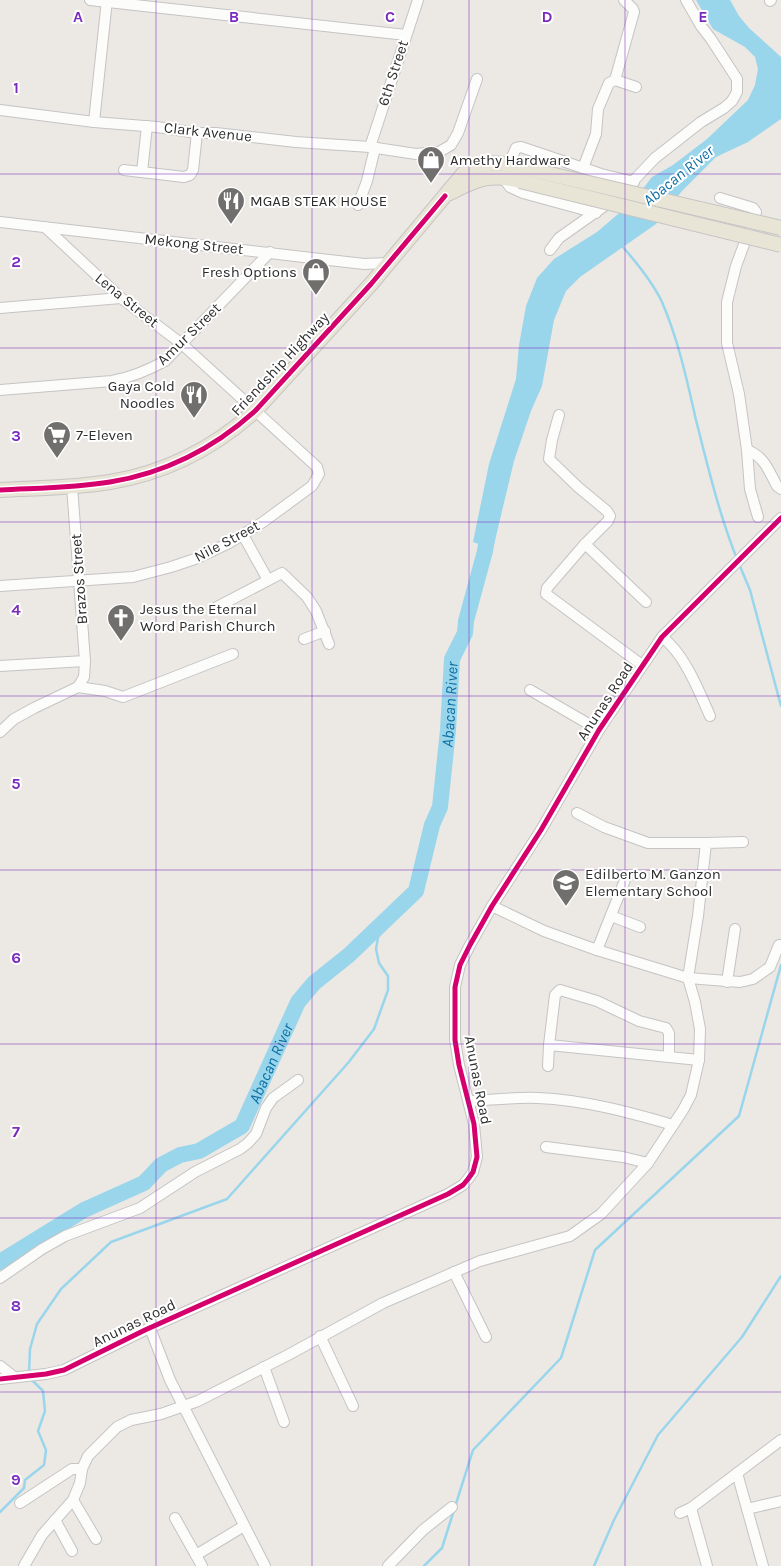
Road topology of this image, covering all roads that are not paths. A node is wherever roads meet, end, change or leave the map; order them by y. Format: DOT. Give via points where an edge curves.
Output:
graph roads {
  1 [pos="90,0"];
  2 [pos="418,0"];
  3 [pos="624,0"];
  4 [pos="686,0"];
  5 [pos="106,1"];
  6 [pos="406,35"];
  7 [pos="477,79"];
  8 [pos="615,80"];
  9 [pos="636,88"];
  10 [pos="0,110"];
  11 [pos="94,122"];
  12 [pos="147,126"];
  13 [pos="197,133"];
  14 [pos="372,148"];
  15 [pos="583,168"];
  16 [pos="511,169"];
  17 [pos="124,170"];
  18 [pos="142,172"];
  19 [pos="634,182"];
  20 [pos="720,198"];
  21 [pos="358,205"];
  22 [pos="596,213"];
  23 [pos="0,222"];
  24 [pos="45,227"];
  25 [pos="781,228"];
  26 [pos="781,245"];
  27 [pos="550,250"];
  28 [pos="270,252"];
  29 [pos="389,263"];
  30 [pos="121,298"];
  31 [pos="0,308"];
  32 [pos="182,344"];
  33 [pos="0,390"];
  34 [pos="255,411"];
  35 [pos="559,416"];
  36 [pos="747,450"];
  37 [pos="72,486"];
  38 [pos="781,489"];
  39 [pos="0,490"];
  40 [pos="758,517"];
  41 [pos="781,518"];
  42 [pos="243,535"];
  43 [pos="585,544"];
  44 [pos="79,580"];
  45 [pos="268,580"];
  46 [pos="0,586"];
  47 [pos="646,602"];
  48 [pos="216,608"];
  49 [pos="325,631"];
  50 [pos="663,636"];
  51 [pos="304,639"];
  52 [pos="329,644"];
  53 [pos="233,654"];
  54 [pos="85,660"];
  55 [pos="642,665"];
  56 [pos="0,666"];
  57 [pos="78,687"];
  58 [pos="530,690"];
  59 [pos="710,716"];
  60 [pos="599,730"];
  61 [pos="0,732"];
  62 [pos="577,813"];
  63 [pos="743,842"];
  64 [pos="706,843"];
  65 [pos="625,880"];
  66 [pos="492,906"];
  67 [pos="611,916"];
  68 [pos="640,927"];
  69 [pos="735,929"];
  70 [pos="779,945"];
  71 [pos="598,950"];
  72 [pos="688,978"];
  73 [pos="727,982"];
  74 [pos="549,1045"];
  75 [pos="669,1057"];
  76 [pos="699,1060"];
  77 [pos="548,1066"];
  78 [pos="298,1080"];
  79 [pos="469,1101"];
  80 [pos="673,1125"];
  81 [pos="546,1148"];
  82 [pos="648,1164"];
  83 [pos="454,1272"];
  84 [pos="0,1278"];
  85 [pos="150,1328"];
  86 [pos="320,1336"];
  87 [pos="486,1337"];
  88 [pos="0,1366"];
  89 [pos="264,1367"];
  90 [pos="16,1377"];
  91 [pos="0,1379"];
  92 [pos="182,1406"];
  93 [pos="353,1406"];
  94 [pos="284,1422"];
  95 [pos="781,1440"];
  96 [pos="82,1469"];
  97 [pos="737,1473"];
  98 [pos="73,1500"];
  99 [pos="781,1501"];
  100 [pos="20,1503"];
  101 [pos="452,1507"];
  102 [pos="691,1508"];
  103 [pos="747,1509"];
  104 [pos="680,1513"];
  105 [pos="175,1518"];
  106 [pos="55,1520"];
  107 [pos="244,1526"];
  108 [pos="96,1539"];
  109 [pos="72,1551"];
  110 [pos="196,1555"];
  111 [pos="24,1566"];
  112 [pos="202,1566"];
  113 [pos="265,1566"];
  114 [pos="388,1566"];
  115 [pos="707,1566"];
  116 [pos="763,1566"];
  1 -- 5 [label="street"];
  2 -- 6 [label="street, 6th Street"];
  3 -- 8 [label="street" via="634,12"];
  4 -- 19 [label="street" via="737,79 737,92 724,108 655,158"];
  5 -- 6 [label="street"];
  5 -- 11 [label="street"];
  6 -- 14 [label="street, 6th Street"];
  7 -- 14 [label="street, Clark Avenue" via="458,133 451,144 439,152 416,154"];
  8 -- 9 [label="street"];
  8 -- 15 [label="street" via="609,83 598,109 596,134"];
  10 -- 11 [label="street, Clark Avenue"];
  11 -- 12 [label="street, Clark Avenue"];
  12 -- 13 [label="street, Clark Avenue"];
  12 -- 18 [label="street"];
  13 -- 14 [label="street, Clark Avenue"];
  13 -- 18 [label="street" via="190,175"];
  14 -- 21 [label="street, 6th Street" via="367,182"];
  15 -- 16 [label="street" via="516,148"];
  15 -- 19 [label="street"];
  16 -- 22 [label="street" via="510,187 523,194"];
  16 -- 25 [label="main road, Friendship Highway, bridge"];
  16 -- 26 [label="main road, Friendship Highway, bridge" via="520,181"];
  16 -- 29 [label="main road, Friendship Highway" via="495,162 471,168 463,174"];
  17 -- 18 [label="street"];
  19 -- 22 [label="street"];
  20 -- 36 [label="street" via="753,208 756,212 727,302 727,343"];
  22 -- 27 [label="street" via="559,238"];
  23 -- 24 [label="street, Mekong Street"];
  24 -- 28 [label="street, Mekong Street"];
  24 -- 30 [label="street, Lena Street"];
  28 -- 29 [label="street, Mekong Street" via="364,264"];
  28 -- 32 [label="street, Amur Street"];
  29 -- 34 [label="main road, Friendship Highway"];
  30 -- 31 [label="street"];
  30 -- 32 [label="street, Lena Street"];
  32 -- 33 [label="street, Amur Street" via="165,361 130,378"];
  32 -- 34 [label="street, Lena Street"];
  34 -- 37 [label="main road, Friendship Highway" via="202,450 162,469 111,482"];
  34 -- 42 [label="street, Nile Street" via="317,467 318,474 312,486"];
  35 -- 43 [label="street" via="549,458 610,515"];
  36 -- 38 [label="street" via="763,459"];
  36 -- 40 [label="street" via="750,489"];
  37 -- 39 [label="main road, Friendship Highway"];
  37 -- 44 [label="street, Brazos Street"];
  41 -- 50 [label="street, Anunas Road"];
  42 -- 44 [label="street, Nile Street" via="212,552 171,567 124,578"];
  42 -- 45 [label="street"];
  43 -- 47 [label="street"];
  43 -- 55 [label="street" via="547,588 546,594"];
  44 -- 46 [label="street, Nile Street"];
  44 -- 54 [label="street, Brazos Street"];
  45 -- 48 [label="street"];
  45 -- 49 [label="street" via="282,572 307,597"];
  49 -- 51 [label="street"];
  49 -- 52 [label="street"];
  50 -- 55 [label="street, Anunas Road"];
  50 -- 59 [label="street" via="679,656"];
  53 -- 57 [label="street" via="122,697"];
  54 -- 56 [label="street"];
  54 -- 57 [label="street, Brazos Street" via="85,673"];
  55 -- 60 [label="street, Anunas Road"];
  57 -- 61 [label="street" via="14,719"];
  58 -- 60 [label="street"];
  60 -- 66 [label="street, Anunas Road"];
  62 -- 64 [label="street" via="648,843"];
  63 -- 64 [label="street"];
  64 -- 72 [label="street"];
  65 -- 67 [label="street"];
  66 -- 71 [label="street" via="544,931"];
  66 -- 79 [label="street, Anunas Road" via="463,958 455,987 455,1040"];
  67 -- 68 [label="street"];
  67 -- 71 [label="street"];
  69 -- 73 [label="street"];
  70 -- 73 [label="street" via="770,966 762,974 740,982"];
  71 -- 72 [label="street"];
  72 -- 73 [label="street"];
  72 -- 76 [label="street" via="700,1029"];
  74 -- 75 [label="street"];
  74 -- 75 [label="street" via="555,995 560,990 597,1001 639,1021 666,1028"];
  74 -- 77 [label="street"];
  75 -- 76 [label="street"];
  76 -- 80 [label="street" via="692,1095"];
  78 -- 84 [label="street" via="272,1098 256,1134 240,1149 196,1172 140,1208 65,1236"];
  79 -- 80 [label="street" via="561,1100 616,1108"];
  79 -- 85 [label="street, Anunas Road" via="477,1157 473,1172 463,1185"];
  80 -- 82 [label="street"];
  81 -- 82 [label="street" via="623,1157"];
  82 -- 83 [label="street" via="601,1214 570,1236"];
  83 -- 86 [label="street" via="383,1303"];
  83 -- 87 [label="street"];
  85 -- 90 [label="street, Anunas Road" via="64,1370"];
  85 -- 92 [label="street"];
  86 -- 89 [label="street"];
  86 -- 93 [label="street"];
  88 -- 90 [label="street"];
  89 -- 92 [label="street"];
  89 -- 94 [label="street"];
  90 -- 91 [label="street, Anunas Road"];
  92 -- 96 [label="street" via="117,1427 94,1449"];
  92 -- 107 [label="street"];
  95 -- 97 [label="street"];
  96 -- 98 [label="street"];
  96 -- 100 [label="street" via="72,1469"];
  97 -- 102 [label="street"];
  97 -- 103 [label="street"];
  98 -- 106 [label="street"];
  98 -- 108 [label="street"];
  99 -- 103 [label="street"];
  101 -- 114 [label="street"];
  102 -- 104 [label="street"];
  102 -- 115 [label="street"];
  103 -- 116 [label="street"];
  105 -- 110 [label="street"];
  106 -- 109 [label="street"];
  106 -- 111 [label="street"];
  107 -- 110 [label="street"];
  107 -- 113 [label="street"];
  110 -- 112 [label="street"];
}
